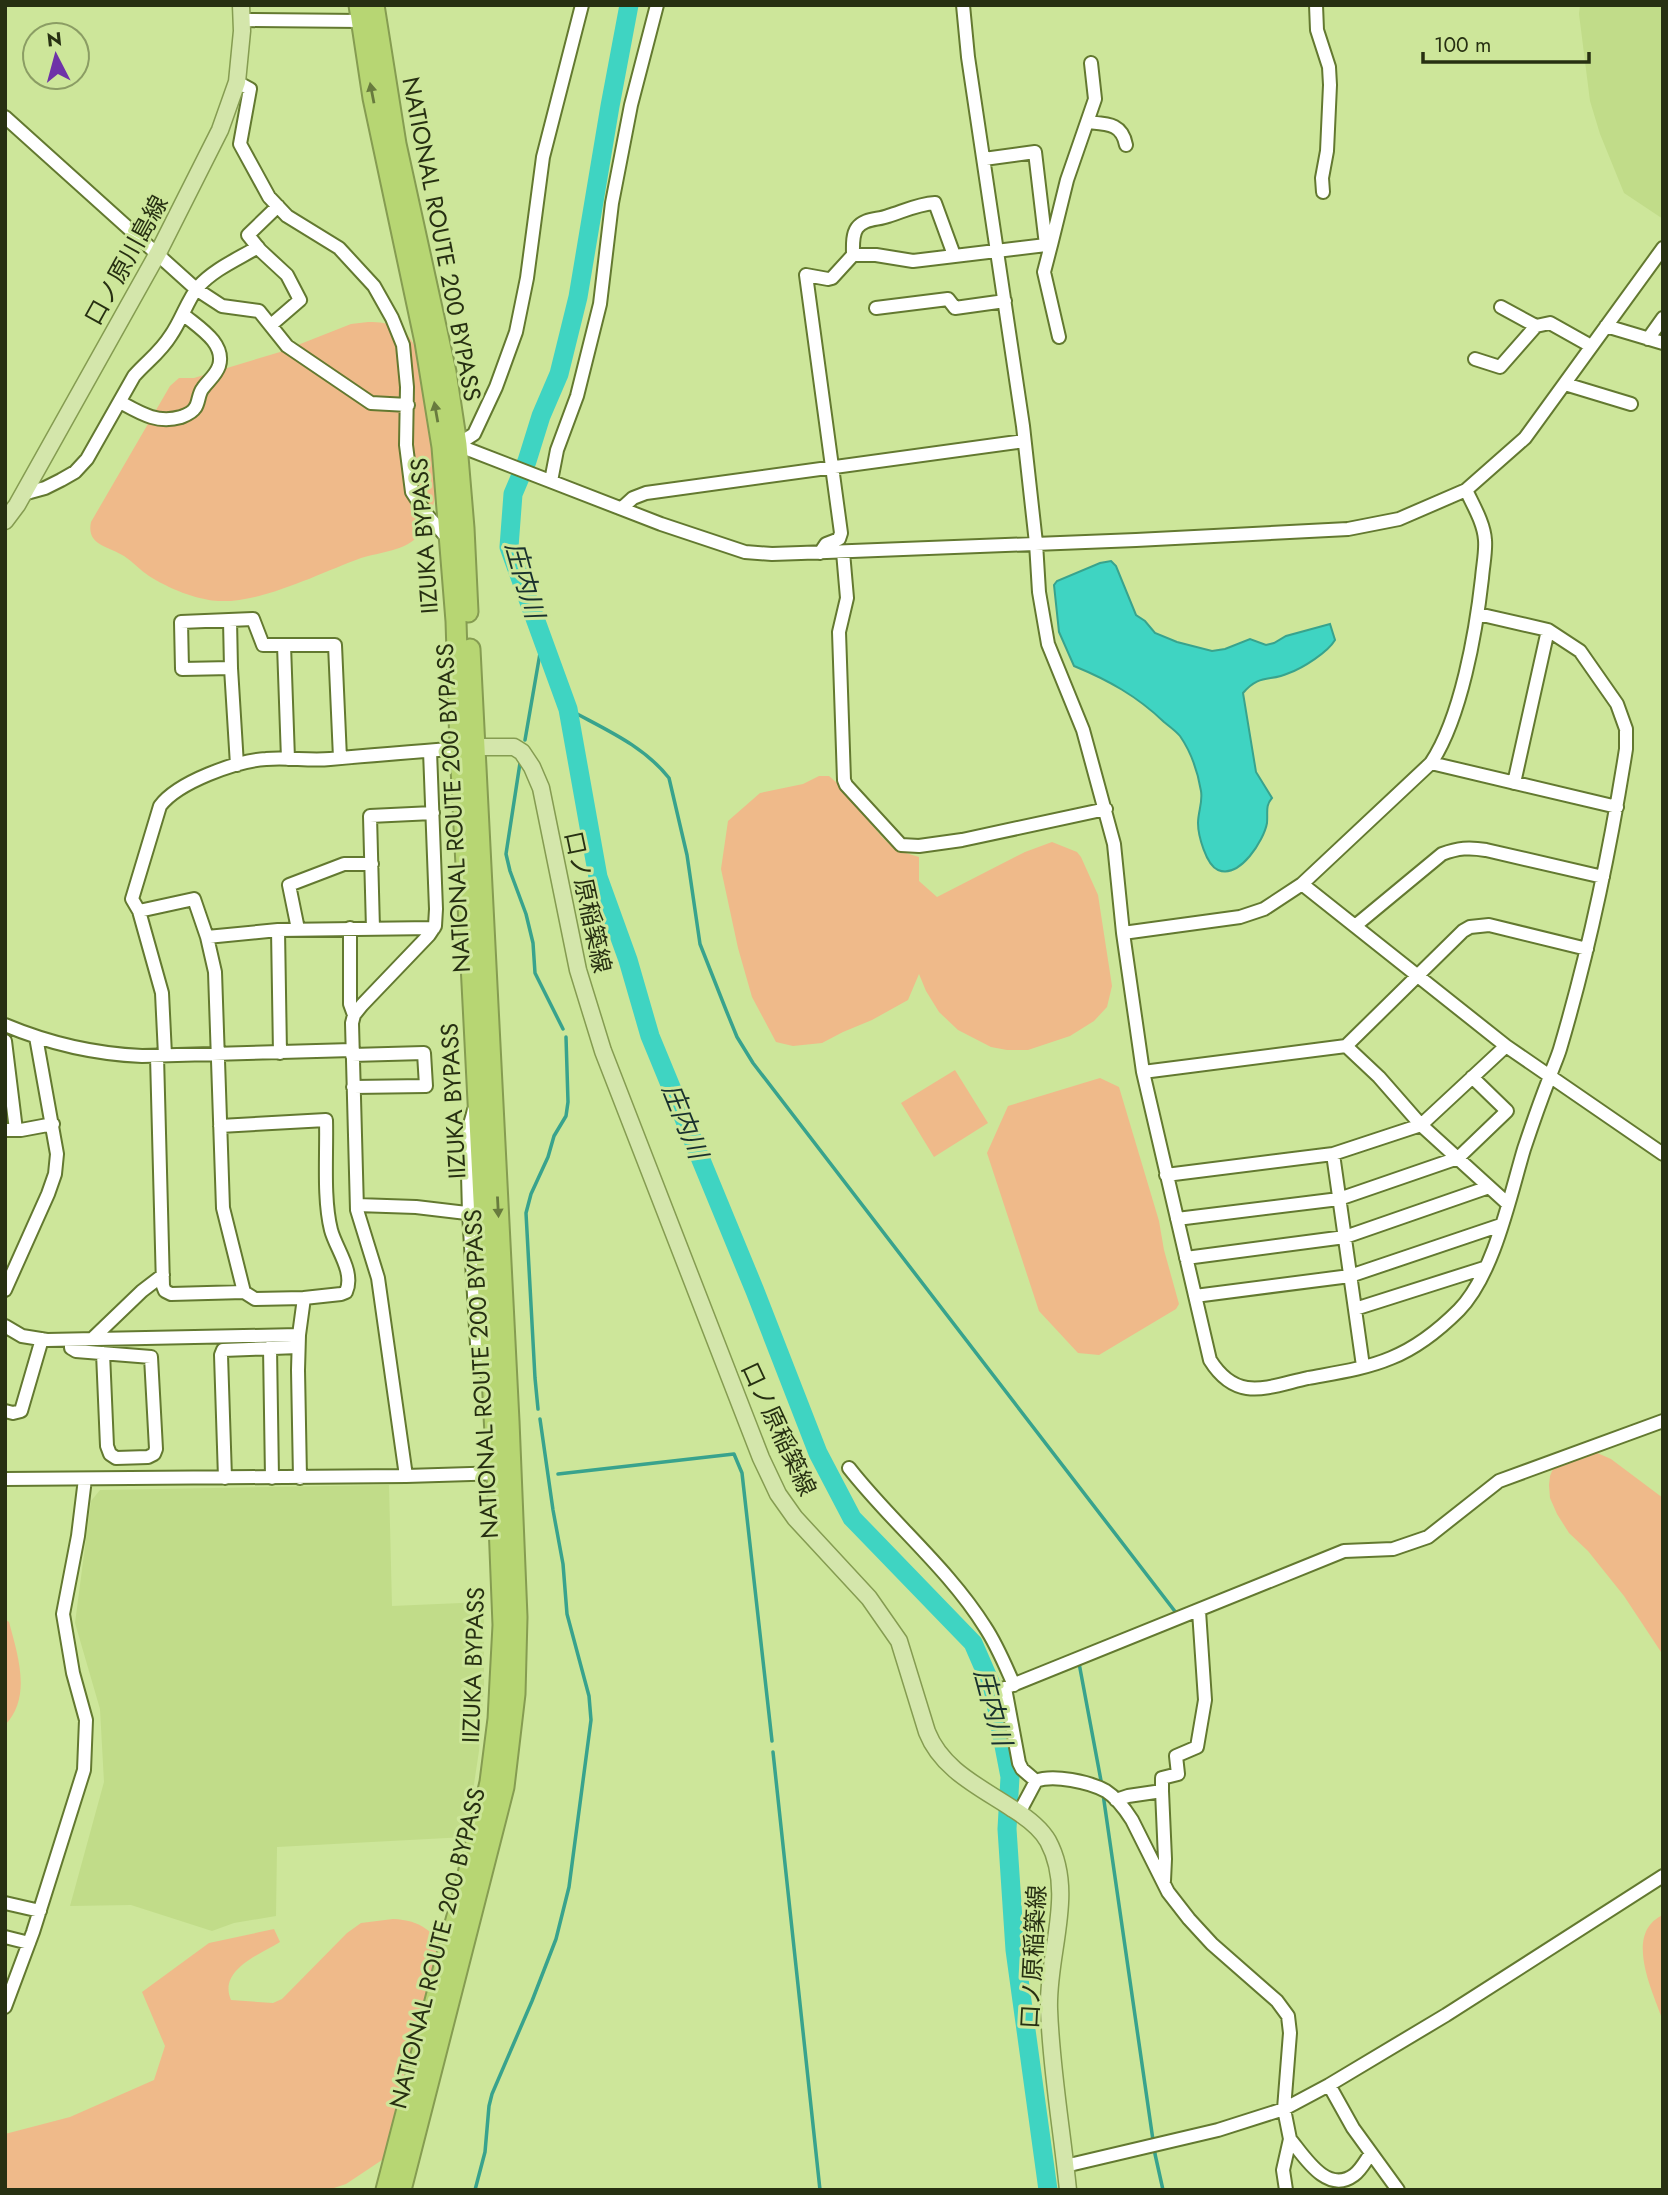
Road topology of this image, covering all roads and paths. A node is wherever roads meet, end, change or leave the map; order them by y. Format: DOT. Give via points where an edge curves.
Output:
graph roads {
  1 [pos="374,5"];
  2 [pos="582,5"];
  3 [pos="657,5"];
  4 [pos="962,5"];
  5 [pos="1316,5"];
  6 [pos="241,13"];
  7 [pos="360,13"];
  8 [pos="1091,64"];
  9 [pos="237,82"];
  10 [pos="5,117"];
  11 [pos="1087,122"];
  12 [pos="1126,145"];
  13 [pos="984,159"];
  14 [pos="1323,192"];
  15 [pos="278,206"];
  16 [pos="1049,245"];
  17 [pos="258,247"];
  18 [pos="1663,248"];
  19 [pos="998,249"];
  20 [pos="158,253"];
  21 [pos="853,255"];
  22 [pos="954,256"];
  23 [pos="196,289"];
  24 [pos="1005,301"];
  25 [pos="1501,307"];
  26 [pos="876,308"];
  27 [pos="184,315"];
  28 [pos="1663,318"];
  29 [pos="271,325"];
  30 [pos="1536,326"];
  31 [pos="1606,326"];
  32 [pos="1059,337"];
  33 [pos="1648,339"];
  34 [pos="1663,343"];
  35 [pos="1591,346"];
  36 [pos="1475,359"];
  37 [pos="1565,384"];
  38 [pos="120,401"];
  39 [pos="1631,404"];
  40 [pos="408,405"];
  41 [pos="1024,440"];
  42 [pos="449,446"];
  43 [pos="832,467"];
  44 [pos="550,481"];
  45 [pos="1466,490"];
  46 [pos="23,495"];
  47 [pos="622,508"];
  48 [pos="5,521"];
  49 [pos="450,542"];
  50 [pos="1036,543"];
  51 [pos="843,552"];
  52 [pos="820,553"];
  53 [pos="1478,614"];
  54 [pos="230,620"];
  55 [pos="1548,630"];
  56 [pos="284,645"];
  57 [pos="232,668"];
  58 [pos="467,748"];
  59 [pos="430,751"];
  60 [pos="340,758"];
  61 [pos="288,759"];
  62 [pos="1431,763"];
  63 [pos="237,765"];
  64 [pos="1514,783"];
  65 [pos="1617,807"];
  66 [pos="1106,809"];
  67 [pos="433,813"];
  68 [pos="372,864"];
  69 [pos="1603,877"];
  70 [pos="1302,884"];
  71 [pos="139,911"];
  72 [pos="1355,926"];
  73 [pos="350,928"];
  74 [pos="433,928"];
  75 [pos="298,929"];
  76 [pos="373,929"];
  77 [pos="278,930"];
  78 [pos="1124,933"];
  79 [pos="207,937"];
  80 [pos="1587,949"];
  81 [pos="1418,975"];
  82 [pos="354,1015"];
  83 [pos="5,1025"];
  84 [pos="36,1037"];
  85 [pos="5,1041"];
  86 [pos="1346,1046"];
  87 [pos="1506,1046"];
  88 [pos="280,1053"];
  89 [pos="352,1053"];
  90 [pos="217,1055"];
  91 [pos="161,1056"];
  92 [pos="1143,1072"];
  93 [pos="1472,1077"];
  94 [pos="1549,1077"];
  95 [pos="353,1087"];
  96 [pos="53,1124"];
  97 [pos="1421,1125"];
  98 [pos="220,1126"];
  99 [pos="11,1130"];
  100 [pos="1333,1154"];
  101 [pos="1663,1154"];
  102 [pos="1458,1158"];
  103 [pos="1166,1175"];
  104 [pos="1489,1187"];
  105 [pos="1339,1199"];
  106 [pos="1508,1204"];
  107 [pos="357,1205"];
  108 [pos="476,1214"];
  109 [pos="1177,1219"];
  110 [pos="1501,1225"];
  111 [pos="1345,1237"];
  112 [pos="1186,1258"];
  113 [pos="1485,1268"];
  114 [pos="163,1275"];
  115 [pos="1350,1276"];
  116 [pos="5,1290"];
  117 [pos="244,1292"];
  118 [pos="1195,1296"];
  119 [pos="304,1298"];
  120 [pos="1355,1310"];
  121 [pos="5,1326"];
  122 [pos="42,1339"];
  123 [pos="71,1339"];
  124 [pos="92,1339"];
  125 [pos="299,1341"];
  126 [pos="270,1347"];
  127 [pos="103,1353"];
  128 [pos="1363,1366"];
  129 [pos="5,1411"];
  130 [pos="1663,1421"];
  131 [pos="849,1468"];
  132 [pos="504,1473"];
  133 [pos="406,1476"];
  134 [pos="225,1478"];
  135 [pos="272,1478"];
  136 [pos="300,1478"];
  137 [pos="5,1479"];
  138 [pos="85,1479"];
  139 [pos="1199,1611"];
  140 [pos="1014,1685"];
  141 [pos="1036,1781"];
  142 [pos="1161,1791"];
  143 [pos="1116,1800"];
  144 [pos="1019,1813"];
  145 [pos="1663,1876"];
  146 [pos="1164,1883"];
  147 [pos="5,1903"];
  148 [pos="40,1910"];
  149 [pos="5,1937"];
  150 [pos="29,1943"];
  151 [pos="12,1971"];
  152 [pos="9,1985"];
  153 [pos="5,2007"];
  154 [pos="1329,2085"];
  155 [pos="1284,2109"];
  156 [pos="1290,2139"];
  157 [pos="1371,2153"];
  158 [pos="1065,2166"];
  159 [pos="386,2190"];
  160 [pos="401,2190"];
  161 [pos="1068,2190"];
  162 [pos="1286,2190"];
  163 [pos="1398,2190"];
  1 -- 42 [label="highway, NATIONAL ROUTE 200 BYPASS" via="396,144 446,372"];
  2 -- 42 [label="street" via="543,157 516,332 474,434"];
  3 -- 44 [label="street" via="612,203 600,304"];
  4 -- 13 [label="street"];
  5 -- 14 [label="street" via="1330,85"];
  6 -- 7 [label="street"];
  6 -- 9 [label="main road, 口ノ原川島線"];
  42 -- 7 [label="highway, IIZUKA BYPASS, one-way" via="373,98"];
  8 -- 11 [label="street" via="1095,99"];
  9 -- 15 [label="street" via="250,89 240,144"];
  9 -- 20 [label="main road, 口ノ原川島線" via="220,130"];
  10 -- 20 [label="street"];
  11 -- 12 [label="street" via="1119,129"];
  11 -- 16 [label="street"];
  13 -- 16 [label="street" via="1035,152"];
  13 -- 19 [label="street"];
  15 -- 17 [label="street" via="248,234"];
  15 -- 40 [label="street" via="339,248 374,286 403,345"];
  16 -- 19 [label="street"];
  16 -- 32 [label="street" via="1044,272"];
  17 -- 23 [label="street"];
  17 -- 29 [label="street" via="286,275 300,300"];
  18 -- 31 [label="street"];
  19 -- 22 [label="street"];
  19 -- 24 [label="street"];
  20 -- 23 [label="street"];
  20 -- 46 [label="main road, 口ノ原川島線"];
  21 -- 22 [label="street" via="913,261"];
  21 -- 22 [label="street" via="854,236 865,221 935,203"];
  21 -- 43 [label="street" via="832,278 806,275"];
  23 -- 27 [label="street"];
  23 -- 29 [label="street" via="222,306 259,311"];
  24 -- 26 [label="street" via="955,309 948,299"];
  24 -- 41 [label="street"];
  25 -- 30 [label="street"];
  27 -- 38 [label="street" via="158,355 134,376"];
  27 -- 38 [label="street" via="213,341 220,356 219,366 199,394 197,407 188,415 155,419"];
  28 -- 33 [label="street"];
  29 -- 40 [label="street" via="287,346 371,403"];
  30 -- 35 [label="street" via="1550,323"];
  30 -- 36 [label="street" via="1500,367"];
  31 -- 33 [label="street"];
  31 -- 35 [label="street"];
  33 -- 34 [label="street"];
  35 -- 37 [label="street"];
  37 -- 39 [label="street"];
  37 -- 45 [label="street" via="1525,438"];
  38 -- 46 [label="street" via="75,472"];
  40 -- 49 [label="street" via="412,492"];
  41 -- 43 [label="street"];
  41 -- 50 [label="street"];
  42 -- 44 [label="street"];
  42 -- 49 [label="highway, IIZUKA BYPASS"];
  42 -- 58 [label="highway, NATIONAL ROUTE 200 BYPASS" via="464,528"];
  43 -- 47 [label="street" via="646,493"];
  43 -- 52 [label="street" via="841,533"];
  44 -- 47 [label="street"];
  45 -- 50 [label="street" via="1399,519 1348,529"];
  45 -- 53 [label="street" via="1485,537"];
  46 -- 48 [label="main road, 口ノ原川島線"];
  47 -- 52 [label="street" via="745,552"];
  49 -- 58 [label="highway, IIZUKA BYPASS"];
  50 -- 51 [label="street"];
  50 -- 66 [label="street" via="1048,644 1083,730"];
  51 -- 52 [label="street"];
  51 -- 66 [label="street" via="847,598 839,632 844,780 901,845 962,840"];
  53 -- 55 [label="street"];
  53 -- 62 [label="street" via="1451,724"];
  54 -- 56 [label="street" via="253,619 263,645"];
  54 -- 57 [label="street"];
  54 -- 57 [label="street" via="181,622 182,669"];
  55 -- 64 [label="street"];
  55 -- 65 [label="street" via="1580,651 1617,704 1626,729"];
  56 -- 60 [label="street" via="335,645"];
  56 -- 61 [label="street"];
  57 -- 63 [label="street"];
  58 -- 59 [label="street"];
  58 -- 108 [label="highway, IIZUKA BYPASS"];
  58 -- 132 [label="highway, NATIONAL ROUTE 200 BYPASS, one-way"];
  58 -- 144 [label="main road, 口ノ原稲築線" via="514,747 522,752 541,788 578,970 603,1052 778,1494 869,1598 899,1642 931,1743 942,1758"];
  59 -- 60 [label="street"];
  59 -- 67 [label="street"];
  60 -- 61 [label="street"];
  61 -- 63 [label="street"];
  62 -- 64 [label="street"];
  62 -- 70 [label="street"];
  63 -- 71 [label="street" via="184,785 160,806 132,899"];
  64 -- 65 [label="street"];
  65 -- 69 [label="street"];
  66 -- 78 [label="street"];
  67 -- 68 [label="street" via="370,816"];
  67 -- 74 [label="street"];
  68 -- 75 [label="street" via="344,864 289,885"];
  68 -- 76 [label="street"];
  69 -- 72 [label="street" via="1486,850 1457,848 1442,854"];
  69 -- 80 [label="street"];
  70 -- 72 [label="street"];
  70 -- 78 [label="street" via="1264,909 1240,917"];
  71 -- 79 [label="street" via="194,899"];
  71 -- 91 [label="street" via="162,993"];
  72 -- 81 [label="street"];
  73 -- 75 [label="street"];
  73 -- 76 [label="street"];
  73 -- 82 [label="street"];
  74 -- 76 [label="street"];
  74 -- 82 [label="street"];
  75 -- 77 [label="street"];
  77 -- 79 [label="street"];
  77 -- 88 [label="street"];
  78 -- 92 [label="street"];
  79 -- 90 [label="street" via="215,972"];
  80 -- 81 [label="street" via="1478,925 1463,930"];
  80 -- 94 [label="street"];
  81 -- 86 [label="street"];
  81 -- 87 [label="street"];
  82 -- 89 [label="street"];
  83 -- 84 [label="street"];
  84 -- 91 [label="street" via="118,1055"];
  84 -- 96 [label="street"];
  85 -- 99 [label="street"];
  86 -- 92 [label="street"];
  86 -- 97 [label="street"];
  87 -- 93 [label="street"];
  87 -- 94 [label="street"];
  88 -- 89 [label="street"];
  88 -- 90 [label="street"];
  89 -- 95 [label="street"];
  89 -- 95 [label="street" via="424,1053 426,1086"];
  90 -- 91 [label="street"];
  90 -- 98 [label="street"];
  91 -- 114 [label="street"];
  92 -- 103 [label="street"];
  93 -- 97 [label="street"];
  93 -- 102 [label="street" via="1507,1111"];
  94 -- 101 [label="street"];
  94 -- 106 [label="street"];
  95 -- 107 [label="street"];
  96 -- 99 [label="street"];
  96 -- 116 [label="street" via="55,1174"];
  97 -- 100 [label="street"];
  97 -- 102 [label="street"];
  98 -- 117 [label="street" via="223,1208"];
  98 -- 119 [label="street" via="326,1121 328,1210 348,1287 341,1294"];
  100 -- 103 [label="street"];
  100 -- 105 [label="street"];
  102 -- 104 [label="street"];
  102 -- 105 [label="street"];
  103 -- 109 [label="street"];
  104 -- 106 [label="street"];
  104 -- 111 [label="street"];
  105 -- 109 [label="street"];
  105 -- 111 [label="street"];
  106 -- 110 [label="street"];
  107 -- 108 [label="street"];
  107 -- 133 [label="street" via="378,1278"];
  108 -- 132 [label="highway, IIZUKA BYPASS"];
  109 -- 112 [label="street"];
  110 -- 113 [label="street"];
  110 -- 115 [label="street"];
  111 -- 112 [label="street"];
  111 -- 115 [label="street"];
  112 -- 118 [label="street"];
  113 -- 120 [label="street"];
  113 -- 128 [label="street" via="1461,1308 1437,1330 1390,1359"];
  114 -- 117 [label="street" via="165,1292 172,1294"];
  114 -- 124 [label="street"];
  115 -- 118 [label="street"];
  115 -- 120 [label="street"];
  117 -- 119 [label="street" via="255,1300"];
  118 -- 128 [label="street" via="1210,1360 1219,1374 1237,1386 1257,1390"];
  119 -- 125 [label="street"];
  120 -- 128 [label="street"];
  121 -- 122 [label="street" via="22,1336"];
  122 -- 123 [label="street"];
  122 -- 129 [label="street" via="21,1410"];
  123 -- 124 [label="street"];
  123 -- 127 [label="street" via="76,1351 151,1357 156,1449 148,1457 116,1458 110,1454 107,1446"];
  124 -- 125 [label="street"];
  125 -- 126 [label="street"];
  125 -- 136 [label="street"];
  126 -- 134 [label="street" via="228,1348 221,1354"];
  126 -- 135 [label="street"];
  130 -- 139 [label="street" via="1499,1482 1428,1536 1393,1549 1344,1551"];
  131 -- 140 [label="street" via="956,1587 985,1627"];
  132 -- 133 [label="street"];
  132 -- 159 [label="highway, IIZUKA BYPASS" via="502,1683 489,1782"];
  132 -- 160 [label="highway, NATIONAL ROUTE 200 BYPASS" via="517,1617 516,1681 504,1787"];
  133 -- 136 [label="street"];
  134 -- 135 [label="street"];
  134 -- 138 [label="street"];
  135 -- 136 [label="street"];
  137 -- 138 [label="street"];
  138 -- 148 [label="street" via="64,1614 72,1673 86,1720 84,1770"];
  139 -- 140 [label="street"];
  139 -- 142 [label="street" via="1205,1700 1197,1747 1176,1756 1178,1774 1162,1778"];
  140 -- 141 [label="street" via="1005,1688 1019,1763"];
  141 -- 143 [label="street" via="1053,1777 1108,1792"];
  141 -- 144 [label="street"];
  142 -- 143 [label="street"];
  142 -- 146 [label="street"];
  143 -- 146 [label="street" via="1132,1820"];
  144 -- 158 [label="main road, 口ノ原稲築線" via="1046,1837 1060,1878 1049,2010"];
  145 -- 154 [label="street"];
  146 -- 155 [label="street" via="1204,1936 1288,2016"];
  147 -- 148 [label="street"];
  148 -- 150 [label="street"];
  149 -- 150 [label="street"];
  150 -- 151 [label="street"];
  151 -- 152 [label="street"];
  152 -- 153 [label="street"];
  154 -- 155 [label="street"];
  154 -- 157 [label="street"];
  155 -- 156 [label="street"];
  155 -- 158 [label="street" via="1218,2130"];
  156 -- 157 [label="street" via="1329,2180 1354,2175"];
  156 -- 162 [label="street" via="1283,2171"];
  157 -- 163 [label="street"];
  158 -- 161 [label="main road, 口ノ原稲築線"];
}
